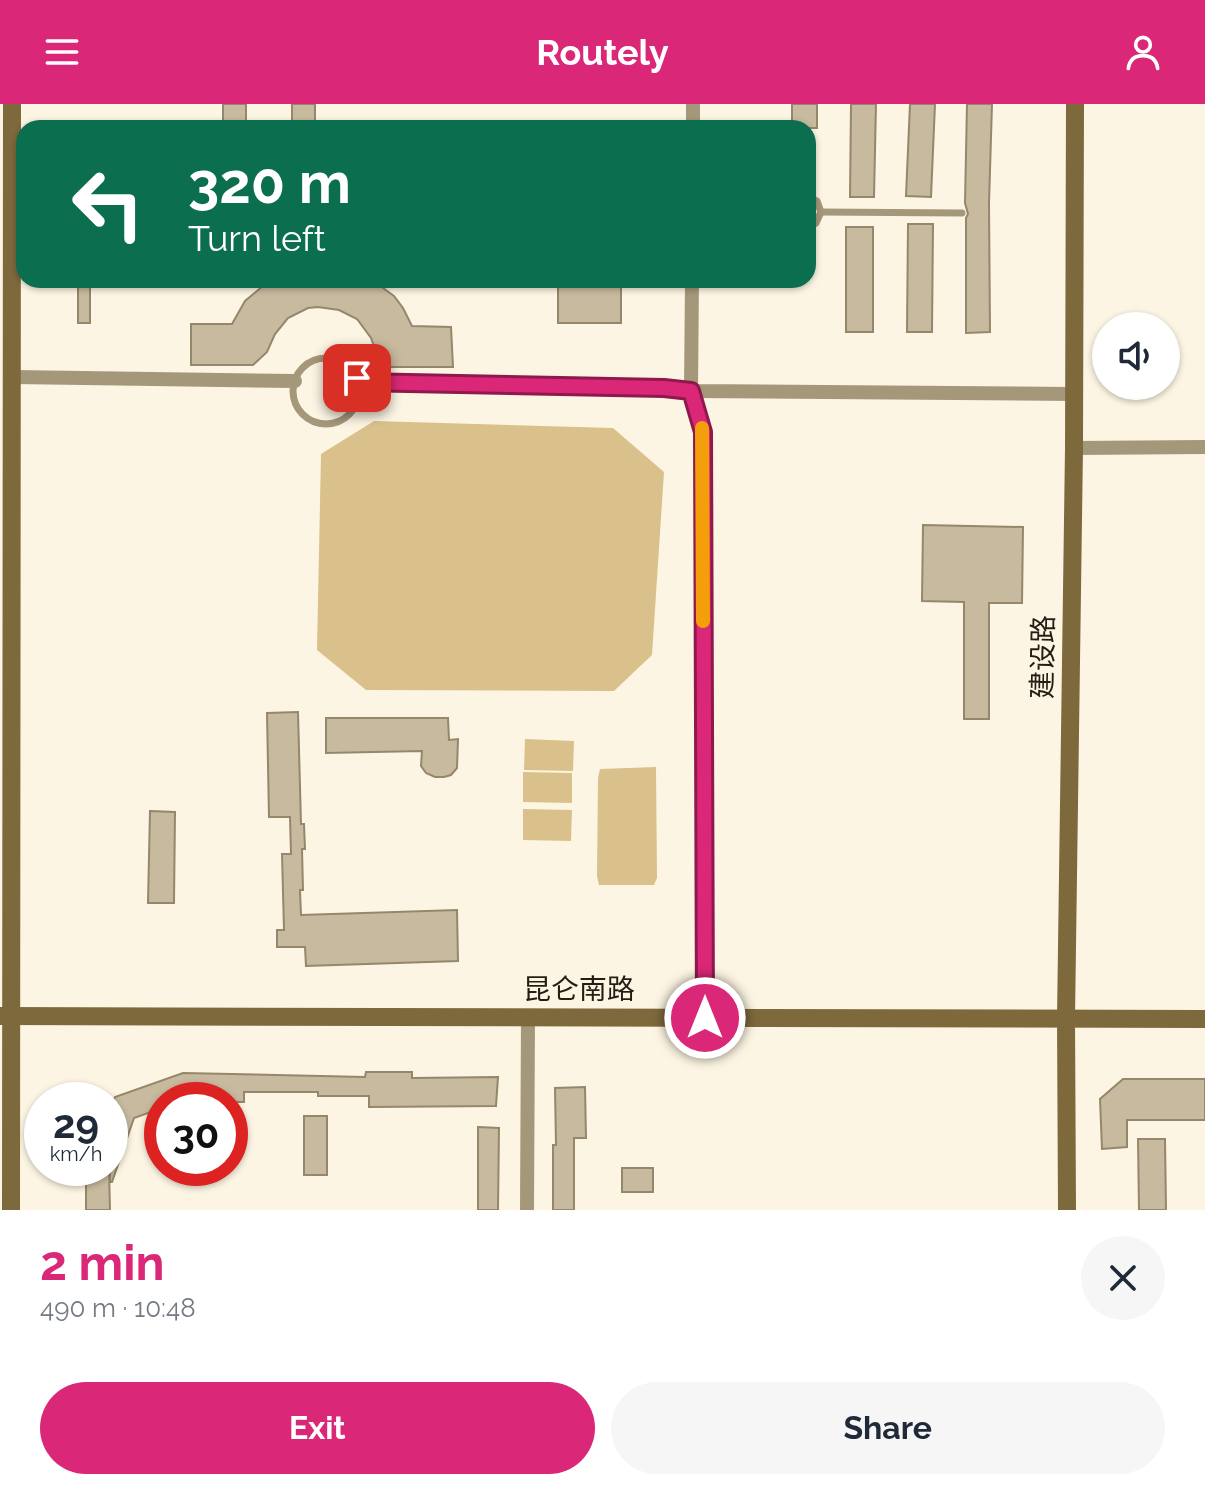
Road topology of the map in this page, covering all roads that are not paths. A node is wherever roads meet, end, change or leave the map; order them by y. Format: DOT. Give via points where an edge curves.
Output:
graph roads {
  1 [pos="12,104"];
  2 [pos="1075,104"];
  3 [pos="816,200"];
  4 [pos="821,212"];
  5 [pos="962,213"];
  6 [pos="816,223"];
  7 [pos="692,288"];
  8 [pos="13,377"];
  9 [pos="295,381"];
  10 [pos="357,382"];
  11 [pos="691,391"];
  12 [pos="1074,394"];
  13 [pos="1205,447"];
  14 [pos="1074,448"];
  15 [pos="6,1016"];
  16 [pos="528,1017"];
  17 [pos="705,1018"];
  18 [pos="1066,1018"];
  19 [pos="1205,1019"];
  20 [pos="11,1210"];
  21 [pos="527,1210"];
  22 [pos="1067,1210"];
  1 -- 8 [label="main road"];
  2 -- 12 [label="main road, 建设路"];
  3 -- 4 [label="lane"];
  4 -- 5 [label="lane"];
  4 -- 6 [label="lane"];
  7 -- 11 [label="street"];
  8 -- 9 [label="street"];
  8 -- 15 [label="main road"];
  9 -- 10 [label="lane" via="302,367 326,357 349,367"];
  9 -- 10 [label="lane" via="295,403 302,414 325,424 349,415 356,404"];
  10 -- 11 [label="street"];
  11 -- 12 [label="street"];
  11 -- 17 [label="street" via="703,432"];
  12 -- 14 [label="main road, 建设路"];
  13 -- 14 [label="street"];
  14 -- 18 [label="main road, 建设路"];
  15 -- 16 [label="main road, 昆仑南路"];
  15 -- 20 [label="main road"];
  16 -- 17 [label="main road, 昆仑南路"];
  16 -- 21 [label="street"];
  17 -- 18 [label="main road, 昆仑南路"];
  18 -- 19 [label="main road, 昆仑南路"];
  18 -- 22 [label="main road, 建设路"];
}
